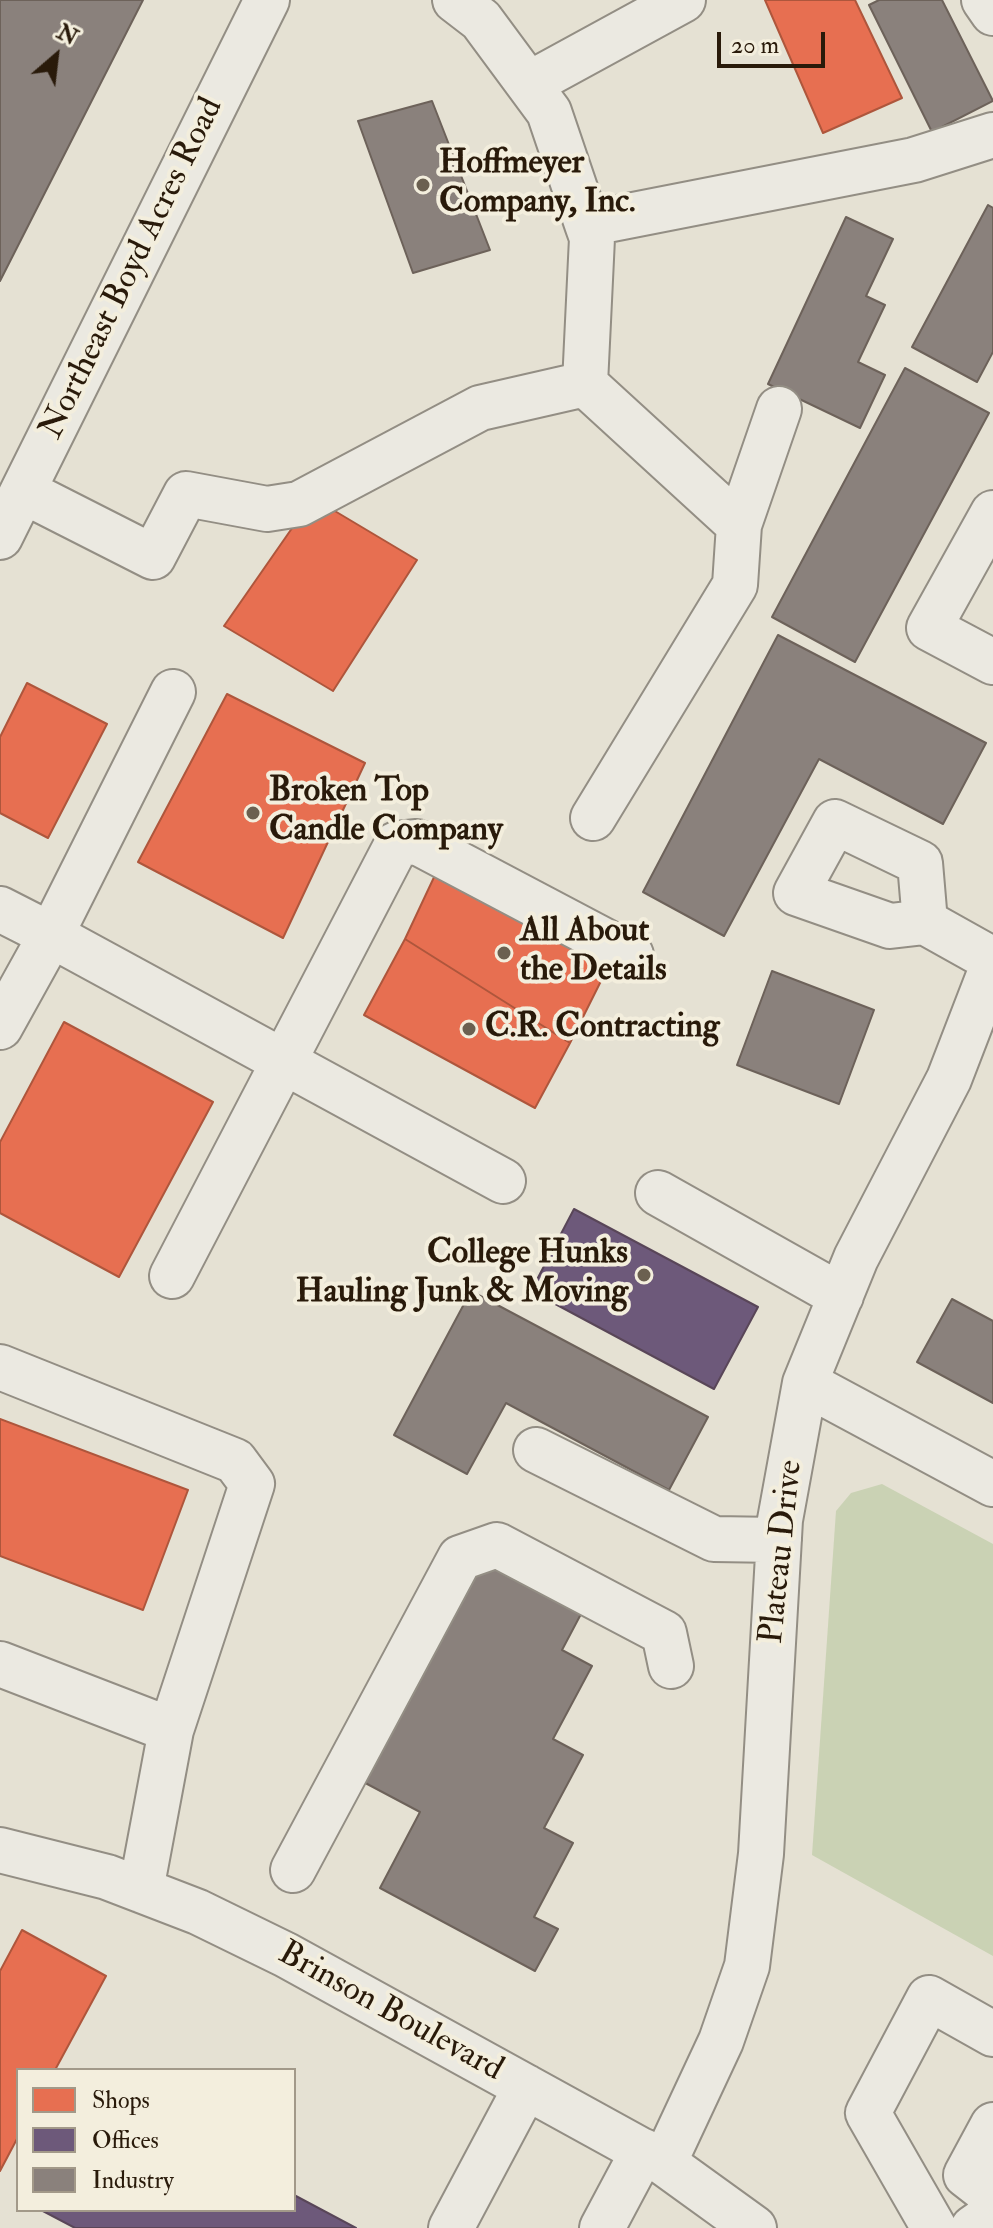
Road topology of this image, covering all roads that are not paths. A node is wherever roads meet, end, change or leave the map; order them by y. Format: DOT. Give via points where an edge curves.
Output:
graph roads {
  1 [pos="267,0"];
  2 [pos="455,0"];
  3 [pos="683,0"];
  4 [pos="984,0"];
  5 [pos="993,13"];
  6 [pos="529,84"];
  7 [pos="993,135"];
  8 [pos="587,224"];
  9 [pos="585,384"];
  10 [pos="779,409"];
  11 [pos="23,491"];
  12 [pos="993,513"];
  13 [pos="739,525"];
  14 [pos="0,537"];
  15 [pos="993,662"];
  16 [pos="173,692"];
  17 [pos="593,818"];
  18 [pos="0,909"];
  19 [pos="925,922"];
  20 [pos="51,935"];
  21 [pos="631,955"];
  22 [pos="993,962"];
  23 [pos="0,1027"];
  24 [pos="282,1061"];
  25 [pos="503,1181"];
  26 [pos="658,1193"];
  27 [pos="172,1276"];
  28 [pos="841,1296"];
  29 [pos="0,1367"];
  30 [pos="805,1383"];
  31 [pos="536,1450"];
  32 [pos="993,1484"];
  33 [pos="779,1540"];
  34 [pos="0,1664"];
  35 [pos="671,1666"];
  36 [pos="171,1730"];
  37 [pos="0,1850"];
  38 [pos="293,1870"];
  39 [pos="141,1890"];
  40 [pos="993,2034"];
  41 [pos="526,2087"];
  42 [pos="993,2125"];
  43 [pos="654,2157"];
  44 [pos="993,2196"];
  45 [pos="993,2214"];
  46 [pos="451,2228"];
  47 [pos="602,2228"];
  48 [pos="754,2228"];
  49 [pos="934,2228"];
  50 [pos="973,2228"];
  1 -- 11 [label="street, Northeast Boyd Acres Road"];
  2 -- 6 [label="street" via="481,20"];
  3 -- 6 [label="street"];
  4 -- 5 [label="street"];
  6 -- 8 [label="street" via="549,112"];
  7 -- 8 [label="street" via="899,163"];
  8 -- 9 [label="street" via="592,238"];
  9 -- 11 [label="street" via="480,408 299,504 267,509 186,494 153,557"];
  9 -- 13 [label="street"];
  10 -- 13 [label="street"];
  11 -- 14 [label="street, Northeast Boyd Acres Road"];
  12 -- 15 [label="street" via="929,628"];
  13 -- 17 [label="street" via="735,585"];
  16 -- 20 [label="street"];
  18 -- 20 [label="street"];
  19 -- 22 [label="street"];
  20 -- 23 [label="street"];
  20 -- 24 [label="street"];
  21 -- 24 [label="street" via="417,842 397,844"];
  22 -- 28 [label="street, Plateau Drive" via="949,1079"];
  24 -- 25 [label="street"];
  24 -- 27 [label="street"];
  26 -- 28 [label="street"];
  28 -- 30 [label="street, Plateau Drive"];
  29 -- 36 [label="street" via="235,1461 252,1484"];
  30 -- 32 [label="street"];
  30 -- 33 [label="street, Plateau Drive"];
  31 -- 33 [label="street" via="714,1539"];
  33 -- 43 [label="street, Plateau Drive" via="761,1854 747,1966 721,2041"];
  34 -- 36 [label="street"];
  35 -- 38 [label="street" via="664,1633 497,1545 460,1558"];
  36 -- 39 [label="street"];
  37 -- 39 [label="street, Brinson Boulevard"];
  39 -- 41 [label="street, Brinson Boulevard" via="286,1955"];
  40 -- 49 [label="street" via="929,1998 868,2113"];
  41 -- 43 [label="street, Brinson Boulevard"];
  41 -- 46 [label="street"];
  42 -- 44 [label="street" via="966,2175"];
  43 -- 47 [label="street, Plateau Drive"];
  43 -- 48 [label="street, Brinson Boulevard"];
  45 -- 50 [label="street"];
}
